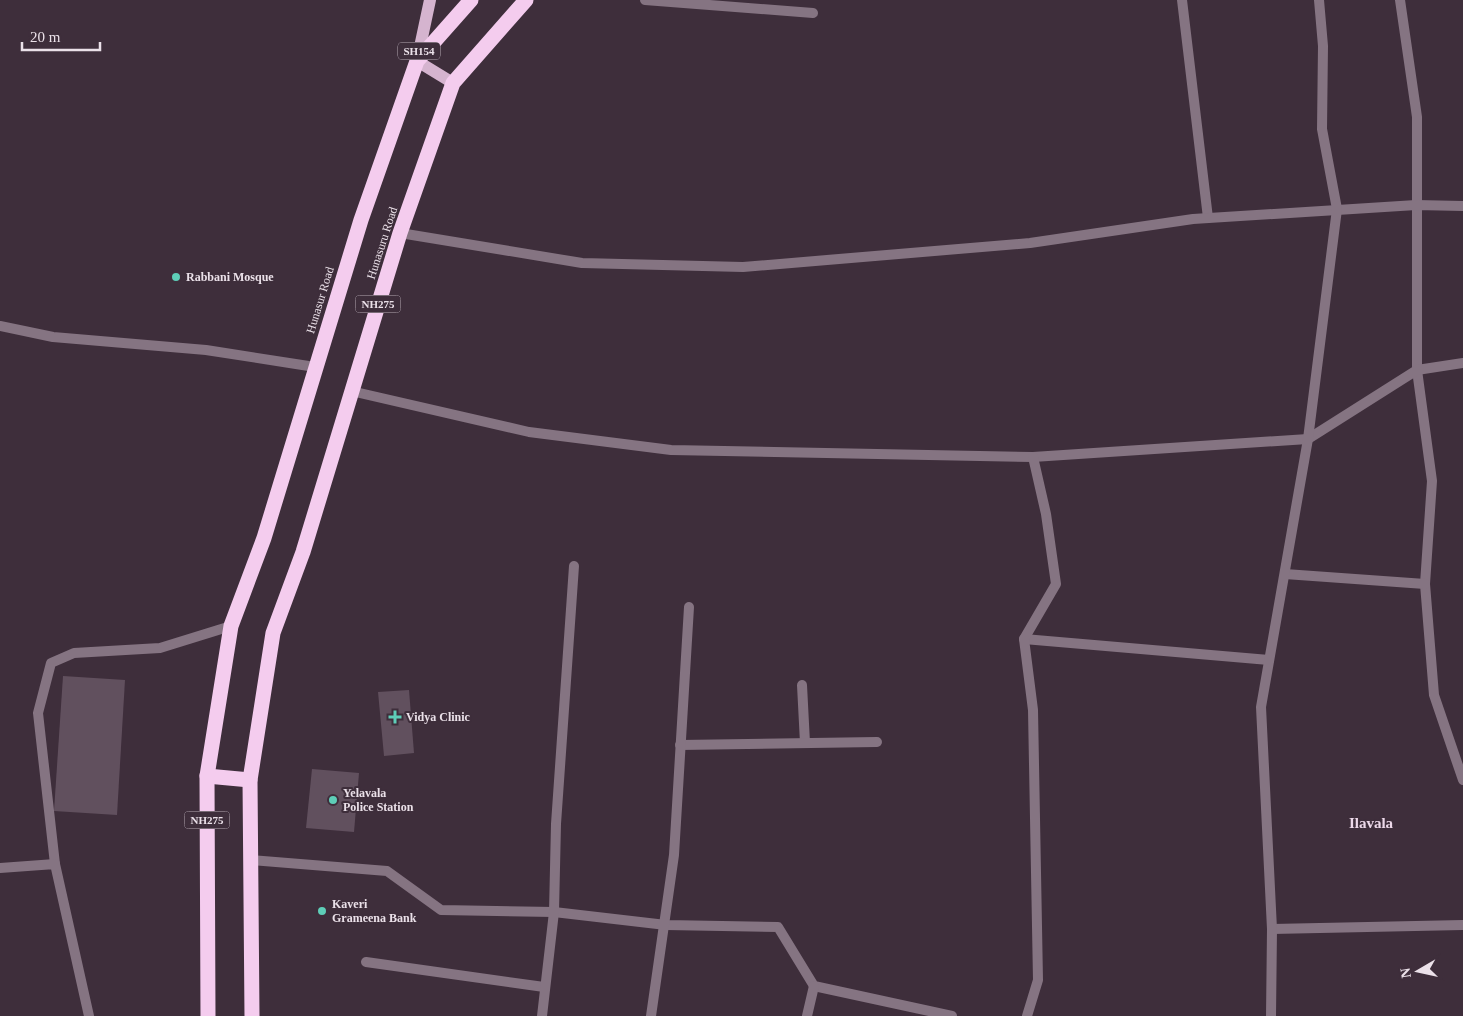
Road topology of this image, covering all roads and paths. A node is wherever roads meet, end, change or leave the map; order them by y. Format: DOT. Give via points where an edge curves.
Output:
graph roads {
  1 [pos="430,0"];
  2 [pos="471,0"];
  3 [pos="526,0"];
  4 [pos="645,0"];
  5 [pos="1182,0"];
  6 [pos="1319,0"];
  7 [pos="1400,0"];
  8 [pos="813,13"];
  9 [pos="417,61"];
  10 [pos="453,83"];
  11 [pos="1416,205"];
  12 [pos="1463,206"];
  13 [pos="1337,210"];
  14 [pos="1208,218"];
  15 [pos="400,233"];
  16 [pos="0,326"];
  17 [pos="1463,363"];
  18 [pos="315,367"];
  19 [pos="1417,370"];
  20 [pos="351,391"];
  21 [pos="1308,439"];
  22 [pos="1033,457"];
  23 [pos="574,566"];
  24 [pos="1284,574"];
  25 [pos="1425,584"];
  26 [pos="689,607"];
  27 [pos="231,626"];
  28 [pos="1024,639"];
  29 [pos="1269,660"];
  30 [pos="802,685"];
  31 [pos="877,742"];
  32 [pos="805,743"];
  33 [pos="680,744"];
  34 [pos="207,776"];
  35 [pos="250,780"];
  36 [pos="1463,780"];
  37 [pos="252,860"];
  38 [pos="55,864"];
  39 [pos="0,868"];
  40 [pos="554,912"];
  41 [pos="666,925"];
  42 [pos="1463,925"];
  43 [pos="1272,929"];
  44 [pos="366,962"];
  45 [pos="544,986"];
  46 [pos="814,986"];
  47 [pos="89,1016"];
  48 [pos="208,1016"];
  49 [pos="252,1016"];
  50 [pos="542,1016"];
  51 [pos="651,1016"];
  52 [pos="807,1016"];
  53 [pos="952,1016"];
  54 [pos="1027,1016"];
  55 [pos="1271,1016"];
  1 -- 9 [label="main road, SH154"];
  2 -- 9 [label="highway, Hunasur Road / NH275"];
  3 -- 10 [label="highway, Hunasuru Road / NH275"];
  4 -- 8 [label="street"];
  5 -- 14 [label="street"];
  6 -- 13 [label="street" via="1323,46 1322,129"];
  7 -- 11 [label="street" via="1417,117"];
  9 -- 10 [label="main road, SH154"];
  9 -- 18 [label="highway, Hunasur Road / NH275" via="360,220"];
  10 -- 15 [label="highway, Hunasuru Road / NH275"];
  11 -- 12 [label="street"];
  11 -- 13 [label="street"];
  11 -- 19 [label="street"];
  13 -- 14 [label="street"];
  13 -- 21 [label="street"];
  14 -- 15 [label="street" via="1030,244 743,267 582,263"];
  15 -- 20 [label="highway, Hunasuru Road / NH275"];
  16 -- 18 [label="street" via="53,337 206,350"];
  17 -- 19 [label="street"];
  18 -- 27 [label="highway, Hunasur Road / NH275" via="264,538"];
  19 -- 21 [label="street"];
  19 -- 25 [label="street" via="1432,482"];
  20 -- 22 [label="street" via="529,432 671,450"];
  20 -- 35 [label="highway, Hunasuru Road / NH275" via="303,552 274,633"];
  21 -- 22 [label="street"];
  21 -- 24 [label="street"];
  22 -- 28 [label="street" via="1046,514 1056,584"];
  23 -- 40 [label="street" via="556,824"];
  24 -- 25 [label="street"];
  24 -- 29 [label="street"];
  25 -- 36 [label="street" via="1434,695"];
  26 -- 33 [label="street"];
  27 -- 34 [label="highway, NH275"];
  27 -- 38 [label="street" via="160,648 74,653 50,663 38,713"];
  28 -- 29 [label="street"];
  28 -- 54 [label="street" via="1034,710 1038,980"];
  29 -- 43 [label="street" via="1261,707"];
  30 -- 32 [label="street"];
  31 -- 32 [label="street"];
  32 -- 33 [label="street"];
  33 -- 41 [label="street" via="674,855"];
  34 -- 35 [label="highway"];
  34 -- 48 [label="highway, NH275"];
  35 -- 37 [label="highway, NH275"];
  37 -- 40 [label="street" via="387,871 441,910"];
  37 -- 49 [label="highway, NH275"];
  38 -- 39 [label="street"];
  38 -- 47 [label="street"];
  40 -- 41 [label="street"];
  40 -- 45 [label="street"];
  41 -- 46 [label="street" via="778,927"];
  41 -- 51 [label="street"];
  42 -- 43 [label="street"];
  43 -- 55 [label="street"];
  44 -- 45 [label="street"];
  45 -- 50 [label="street"];
  46 -- 52 [label="street"];
  46 -- 53 [label="street"];
}
